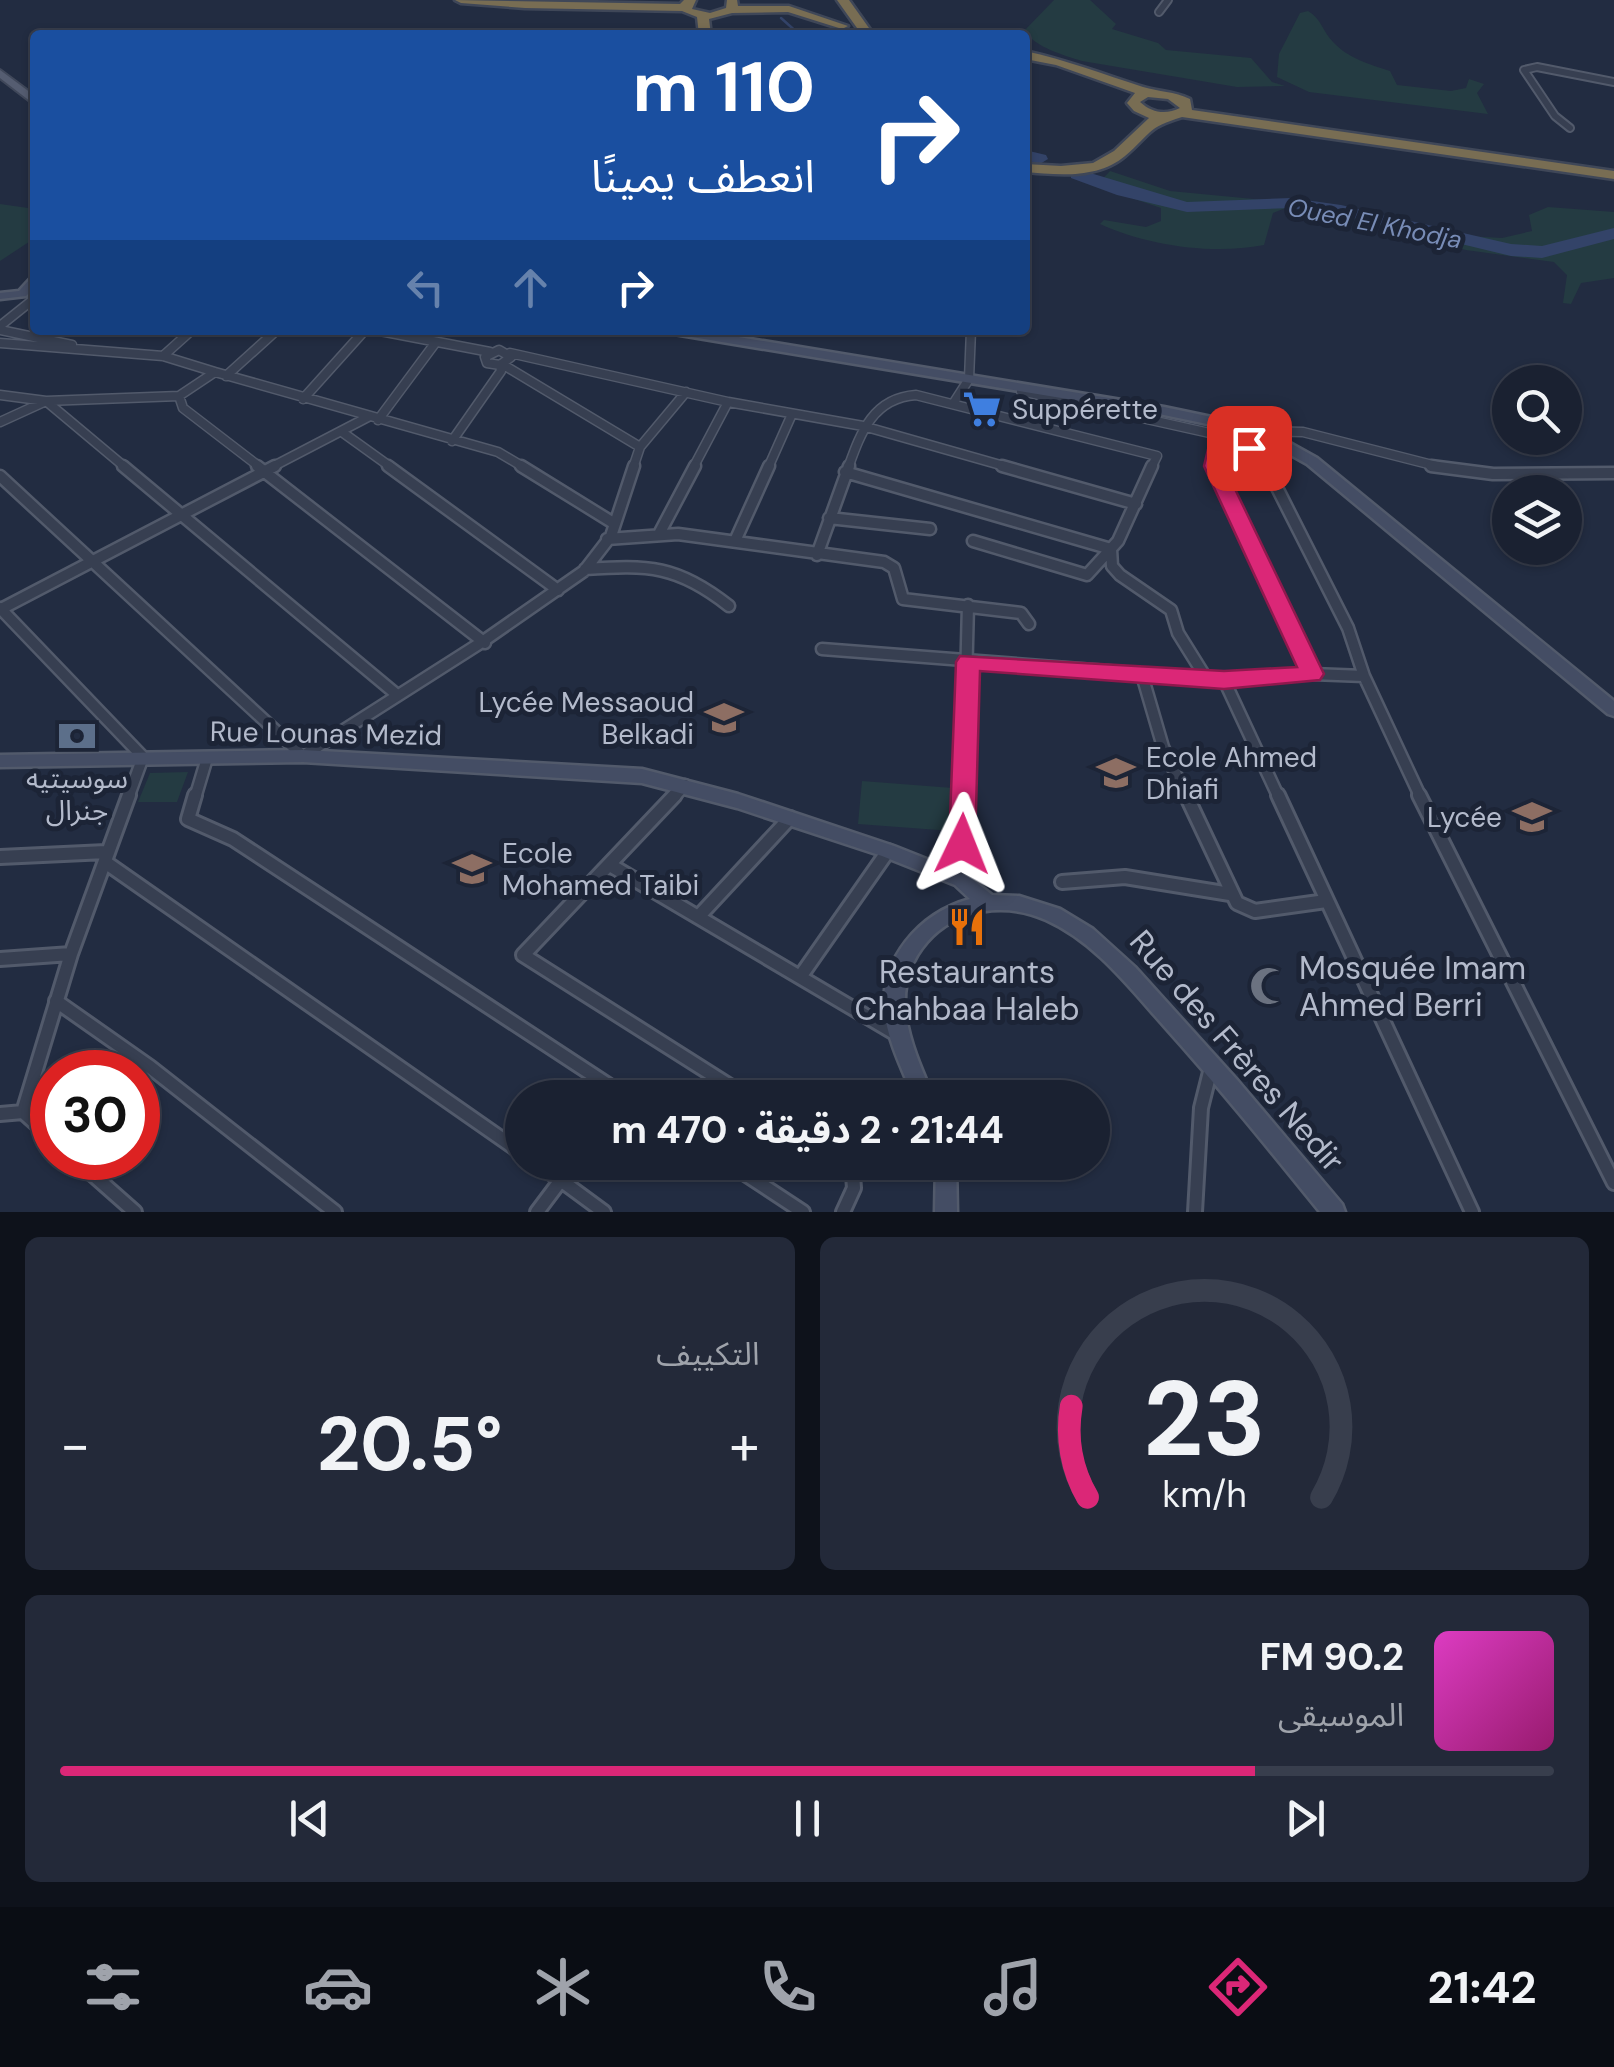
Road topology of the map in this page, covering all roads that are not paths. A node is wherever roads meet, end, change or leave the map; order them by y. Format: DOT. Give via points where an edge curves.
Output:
graph roads {
  1 [pos="461,0"];
  2 [pos="497,0"];
  3 [pos="795,0"];
  4 [pos="1168,0"];
  5 [pos="688,3"];
  6 [pos="732,4"];
  7 [pos="828,4"];
  8 [pos="846,6"];
  9 [pos="1159,12"];
  10 [pos="710,15"];
  11 [pos="707,30"];
  12 [pos="713,30"];
  13 [pos="843,30"];
  14 [pos="845,30"];
  15 [pos="864,30"];
  16 [pos="877,30"];
  17 [pos="1030,60"];
  18 [pos="0,72"];
  19 [pos="0,80"];
  20 [pos="1614,82"];
  21 [pos="30,101"];
  22 [pos="1141,101"];
  23 [pos="30,102"];
  24 [pos="1184,108"];
  25 [pos="1162,116"];
  26 [pos="1570,128"];
  27 [pos="1030,160"];
  28 [pos="1030,168"];
  29 [pos="1614,172"];
  30 [pos="0,296"];
  31 [pos="30,296"];
  32 [pos="30,297"];
  33 [pos="0,328"];
  34 [pos="30,334"];
  35 [pos="35,335"];
  36 [pos="186,335"];
  37 [pos="271,335"];
  38 [pos="361,335"];
  39 [pos="400,335"];
  40 [pos="704,335"];
  41 [pos="971,335"];
  42 [pos="436,342"];
  43 [pos="0,343"];
  44 [pos="84,350"];
  45 [pos="490,352"];
  46 [pos="510,353"];
  47 [pos="163,356"];
  48 [pos="501,364"];
  49 [pos="214,372"];
  50 [pos="226,376"];
  51 [pos="969,379"];
  52 [pos="686,392"];
  53 [pos="0,395"];
  54 [pos="179,396"];
  55 [pos="303,399"];
  56 [pos="46,401"];
  57 [pos="728,402"];
  58 [pos="953,404"];
  59 [pos="792,414"];
  60 [pos="373,418"];
  61 [pos="0,422"];
  62 [pos="863,426"];
  63 [pos="1250,431"];
  64 [pos="342,432"];
  65 [pos="452,441"];
  66 [pos="1220,441"];
  67 [pos="640,448"];
  68 [pos="266,472"];
  69 [pos="845,472"];
  70 [pos="1614,474"];
  71 [pos="0,476"];
  72 [pos="1136,504"];
  73 [pos="184,514"];
  74 [pos="829,518"];
  75 [pos="615,524"];
  76 [pos="930,530"];
  77 [pos="659,534"];
  78 [pos="607,538"];
  79 [pos="735,541"];
  80 [pos="973,541"];
  81 [pos="1112,549"];
  82 [pos="816,555"];
  83 [pos="93,561"];
  84 [pos="584,569"];
  85 [pos="558,590"];
  86 [pos="968,605"];
  87 [pos="729,606"];
  88 [pos="2,615"];
  89 [pos="1029,624"];
  90 [pos="485,643"];
  91 [pos="822,649"];
  92 [pos="968,662"];
  93 [pos="1312,674"];
  94 [pos="1142,675"];
  95 [pos="1364,676"];
  96 [pos="1206,678"];
  97 [pos="1224,680"];
  98 [pos="396,694"];
  99 [pos="1614,710"];
  100 [pos="303,756"];
  101 [pos="142,757"];
  102 [pos="207,758"];
  103 [pos="0,762"];
  104 [pos="685,786"];
  105 [pos="790,818"];
  106 [pos="888,852"];
  107 [pos="0,857"];
  108 [pos="106,857"];
  109 [pos="610,865"];
  110 [pos="961,880"];
  111 [pos="1062,882"];
  112 [pos="1230,894"];
  113 [pos="986,901"];
  114 [pos="1326,901"];
  115 [pos="700,915"];
  116 [pos="71,954"];
  117 [pos="0,959"];
  118 [pos="800,978"];
  119 [pos="56,1001"];
  120 [pos="899,1036"];
  121 [pos="1212,1064"];
  122 [pos="601,1080"];
  123 [pos="721,1080"];
  124 [pos="917,1080"];
  125 [pos="24,1112"];
  126 [pos="0,1114"];
  127 [pos="30,1118"];
  128 [pos="505,1141"];
  129 [pos="99,1180"];
  130 [pos="562,1180"];
  131 [pos="755,1180"];
  132 [pos="853,1180"];
  133 [pos="946,1180"];
  134 [pos="1614,1182"];
  135 [pos="135,1212"];
  136 [pos="335,1212"];
  137 [pos="537,1212"];
  138 [pos="604,1212"];
  139 [pos="803,1212"];
  140 [pos="843,1212"];
  141 [pos="946,1212"];
  142 [pos="1196,1212"];
  143 [pos="1334,1212"];
  144 [pos="1472,1212"];
  1 -- 5 [label="highway"];
  2 -- 5 [label="highway"];
  3 -- 6 [label="highway"];
  4 -- 9 [label="street"];
  5 -- 10 [label="highway"];
  6 -- 10 [label="highway"];
  6 -- 13 [label="highway" via="789,10"];
  7 -- 14 [label="highway"];
  8 -- 15 [label="highway"];
  8 -- 16 [label="highway"];
  10 -- 11 [label="highway"];
  10 -- 12 [label="highway"];
  17 -- 22 [label="highway"];
  18 -- 21 [label="main road"];
  19 -- 23 [label="main road"];
  20 -- 26 [label="street" via="1537,66 1524,70"];
  22 -- 24 [label="highway" via="1172,94"];
  22 -- 25 [label="highway"];
  22 -- 27 [label="highway" via="1130,129 1097,155"];
  24 -- 25 [label="highway"];
  24 -- 29 [label="highway"];
  25 -- 28 [label="highway" via="1101,164"];
  30 -- 31 [label="main road"];
  32 -- 33 [label="street"];
  33 -- 34 [label="street"];
  35 -- 44 [label="street"];
  36 -- 47 [label="street"];
  37 -- 50 [label="street"];
  38 -- 55 [label="street"];
  39 -- 42 [label="street"];
  40 -- 51 [label="main road"];
  41 -- 51 [label="street"];
  42 -- 45 [label="street"];
  42 -- 60 [label="street"];
  43 -- 44 [label="street"];
  44 -- 47 [label="street"];
  45 -- 46 [label="street"];
  45 -- 48 [label="street" via="487,362"];
  46 -- 48 [label="street"];
  46 -- 52 [label="street"];
  47 -- 49 [label="street"];
  48 -- 65 [label="street"];
  48 -- 67 [label="street"];
  49 -- 50 [label="street"];
  49 -- 54 [label="street"];
  50 -- 55 [label="street"];
  51 -- 58 [label="street"];
  51 -- 63 [label="main road"];
  51 -- 66 [label="street" via="1214,434"];
  52 -- 57 [label="street"];
  52 -- 67 [label="street"];
  53 -- 56 [label="street"];
  54 -- 56 [label="street"];
  54 -- 68 [label="street" via="182,408"];
  55 -- 60 [label="street"];
  56 -- 61 [label="street"];
  56 -- 73 [label="street"];
  57 -- 59 [label="street"];
  57 -- 77 [label="street"];
  58 -- 62 [label="street" via="899,396"];
  58 -- 72 [label="street" via="1158,456"];
  59 -- 62 [label="street"];
  59 -- 79 [label="street"];
  60 -- 64 [label="street"];
  60 -- 65 [label="street"];
  62 -- 69 [label="street"];
  62 -- 72 [label="street"];
  63 -- 70 [label="street" via="1314,433 1456,471"];
  63 -- 99 [label="main road" via="1344,484"];
  64 -- 68 [label="street"];
  64 -- 85 [label="street"];
  65 -- 75 [label="street" via="512,458"];
  66 -- 93 [label="street" via="1214,466"];
  66 -- 95 [label="street" via="1258,451 1348,628"];
  67 -- 75 [label="street"];
  68 -- 73 [label="street"];
  68 -- 90 [label="street"];
  69 -- 74 [label="street"];
  69 -- 81 [label="street"];
  71 -- 83 [label="street"];
  72 -- 81 [label="street"];
  73 -- 83 [label="street"];
  73 -- 98 [label="street"];
  74 -- 76 [label="street"];
  74 -- 82 [label="street"];
  75 -- 78 [label="street"];
  77 -- 78 [label="street"];
  77 -- 79 [label="street"];
  78 -- 84 [label="street"];
  79 -- 82 [label="street"];
  80 -- 81 [label="street" via="1087,576"];
  81 -- 96 [label="street" via="1120,575 1171,610"];
  82 -- 86 [label="street" via="884,562 894,568 902,599"];
  83 -- 88 [label="street"];
  83 -- 100 [label="street"];
  84 -- 85 [label="street"];
  84 -- 87 [label="street" via="674,569"];
  85 -- 90 [label="street"];
  86 -- 89 [label="street" via="1021,613"];
  86 -- 92 [label="street"];
  88 -- 101 [label="street"];
  90 -- 98 [label="street"];
  91 -- 92 [label="street"];
  92 -- 94 [label="street"];
  92 -- 110 [label="street"];
  93 -- 95 [label="street"];
  93 -- 97 [label="street"];
  94 -- 96 [label="street"];
  94 -- 112 [label="street" via="1163,748"];
  95 -- 134 [label="street"];
  96 -- 97 [label="street"];
  97 -- 114 [label="street"];
  98 -- 100 [label="street"];
  100 -- 102 [label="main road, Rue Lounas Mezid"];
  100 -- 104 [label="main road, Rue Lounas Mezid" via="642,776"];
  101 -- 102 [label="main road, Rue Lounas Mezid"];
  101 -- 103 [label="main road, Rue Lounas Mezid"];
  101 -- 108 [label="street"];
  102 -- 122 [label="street" via="188,820 233,839"];
  104 -- 105 [label="main road, Rue Lounas Mezid"];
  104 -- 109 [label="street"];
  105 -- 106 [label="main road, Rue Lounas Mezid"];
  105 -- 115 [label="street"];
  106 -- 110 [label="main road, Rue Lounas Mezid"];
  106 -- 118 [label="street"];
  107 -- 108 [label="street"];
  108 -- 116 [label="street"];
  108 -- 128 [label="street"];
  109 -- 115 [label="street"];
  109 -- 123 [label="street" via="523,955"];
  110 -- 113 [label="main road, Rue Lounas Mezid"];
  111 -- 112 [label="street" via="1109,875"];
  112 -- 114 [label="street" via="1255,911"];
  113 -- 120 [label="main road" via="932,925 905,957 892,990"];
  113 -- 121 [label="main road, Rue des Frères Nedir" via="1054,914 1085,933"];
  114 -- 144 [label="street"];
  115 -- 118 [label="street"];
  116 -- 117 [label="street"];
  116 -- 119 [label="street"];
  118 -- 120 [label="street"];
  119 -- 125 [label="street"];
  119 -- 136 [label="street"];
  120 -- 124 [label="main road"];
  121 -- 142 [label="street" via="1202,1108"];
  121 -- 143 [label="main road, Rue des Frères Nedir"];
  125 -- 126 [label="street"];
  125 -- 127 [label="street"];
  129 -- 135 [label="street"];
  130 -- 137 [label="street"];
  130 -- 138 [label="street"];
  131 -- 139 [label="street"];
  132 -- 140 [label="street"];
  133 -- 141 [label="main road"];
}
